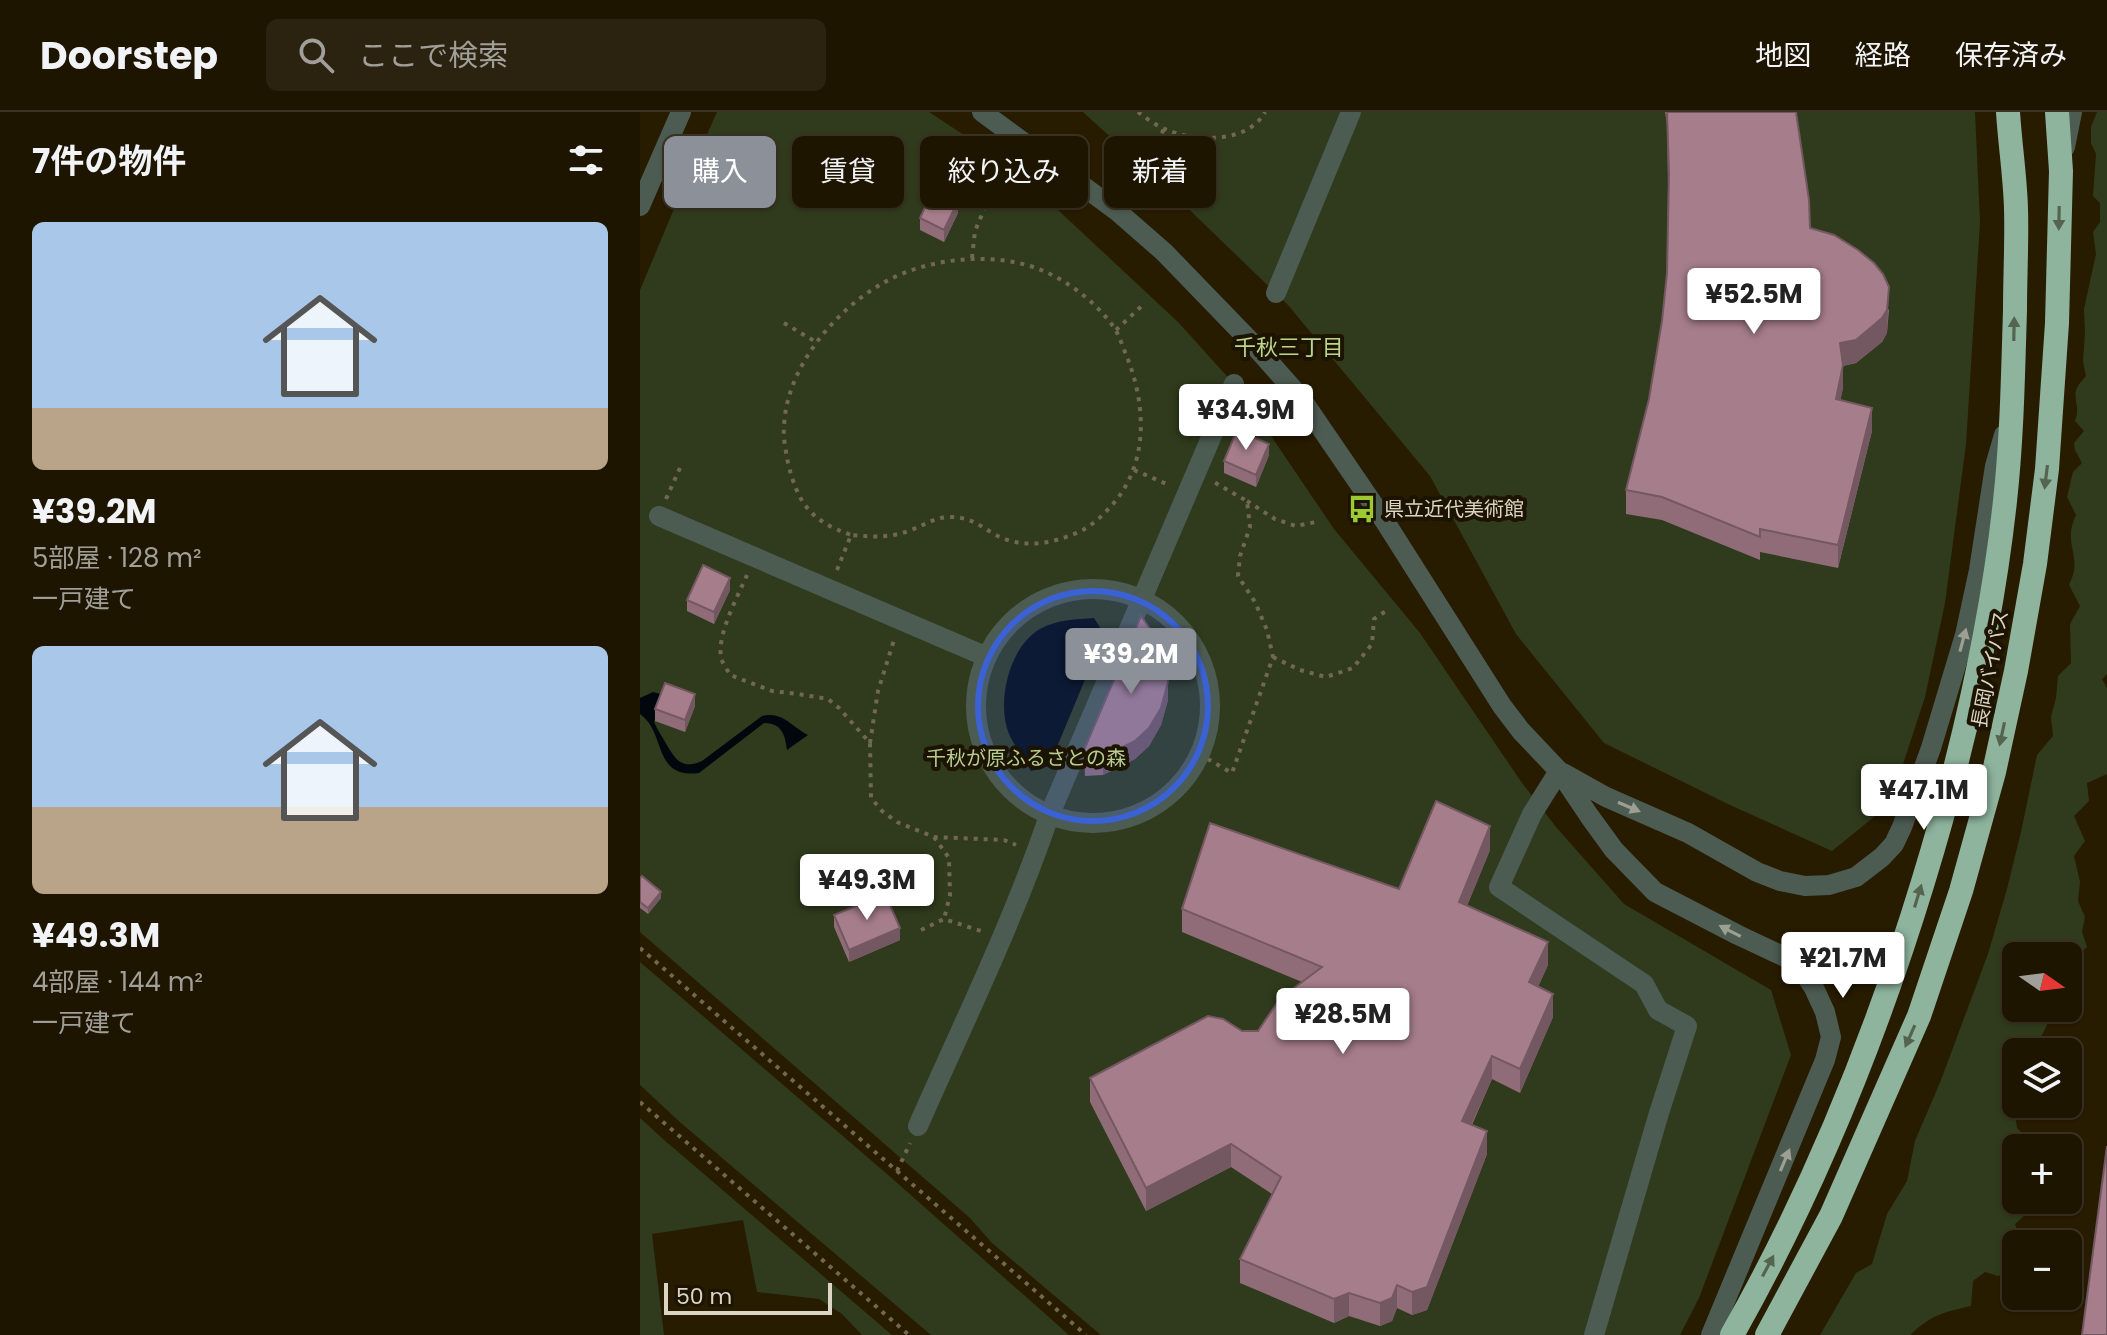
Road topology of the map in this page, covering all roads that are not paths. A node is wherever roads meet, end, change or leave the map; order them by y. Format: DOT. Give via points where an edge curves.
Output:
graph roads {
  1 [pos="681,112"];
  2 [pos="982,112"];
  3 [pos="1351,112"];
  4 [pos="2008,112"];
  5 [pos="2057,112"];
  6 [pos="2072,112"];
  7 [pos="2061,171"];
  8 [pos="640,206"];
  9 [pos="1276,293"];
  10 [pos="1234,384"];
  11 [pos="2013,407"];
  12 [pos="659,516"];
  13 [pos="1142,598"];
  14 [pos="987,657"];
  15 [pos="1559,771"];
  16 [pos="1049,816"];
  17 [pos="918,1126"];
  18 [pos="1594,1335"];
  19 [pos="1711,1335"];
  20 [pos="1732,1335"];
  21 [pos="1767,1335"];
  1 -- 8 [label="street"];
  2 -- 15 [label="street" via="1164,252 1300,397 1502,706"];
  3 -- 9 [label="street"];
  11 -- 4 [label="highway, 長岡バイパス, one-way" via="2016,206"];
  5 -- 7 [label="highway, 長岡バイパス"];
  6 -- 7 [label="street"];
  7 -- 21 [label="highway, 長岡バイパス, one-way" via="2047,469 2016,671 1994,772 1919,1016 1831,1216"];
  10 -- 13 [label="street"];
  15 -- 11 [label="street, one-way" via="1780,881 1829,885 1856,877 1882,857 1902,827 1965,635 1995,466"];
  20 -- 11 [label="highway, 長岡バイパス, one-way" via="1846,1100 1896,970 1933,848 1965,730 1994,582"];
  12 -- 14 [label="street"];
  13 -- 14 [label="street" via="1104,589 1052,596 1001,634"];
  13 -- 16 [label="street"];
  13 -- 16 [label="street" via="1170,615 1190,638 1203,666 1208,725 1199,754 1183,780 1135,816 1110,822"];
  14 -- 16 [label="street" via="975,713 980,739 1004,780 1024,802"];
  15 -- 18 [label="street" via="1532,814 1499,887 1644,984 1658,1010 1687,1026"];
  19 -- 15 [label="street, one-way" via="1825,1060 1831,1037 1828,1024 1814,988 1787,958 1655,892 1614,850"];
  16 -- 17 [label="street"];
}
